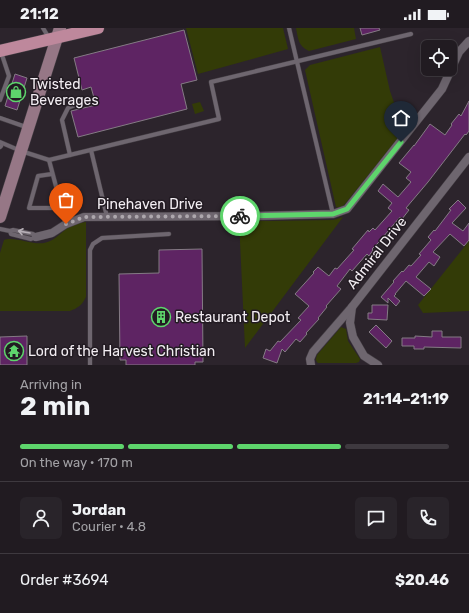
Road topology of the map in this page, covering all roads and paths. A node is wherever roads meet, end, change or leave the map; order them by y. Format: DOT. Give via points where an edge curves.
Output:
graph roads {
  1 [pos="43,28"];
  2 [pos="98,28"];
  3 [pos="289,28"];
  4 [pos="411,34"];
  5 [pos="56,35"];
  6 [pos="469,41"];
  7 [pos="0,50"];
  8 [pos="297,62"];
  9 [pos="0,100"];
  10 [pos="80,103"];
  11 [pos="0,118"];
  12 [pos="28,127"];
  13 [pos="1,145"];
  14 [pos="91,150"];
  15 [pos="21,152"];
  16 [pos="70,155"];
  17 [pos="469,157"];
  18 [pos="49,160"];
  19 [pos="52,174"];
  20 [pos="61,208"];
  21 [pos="1,213"];
  22 [pos="333,214"];
  23 [pos="107,217"];
  24 [pos="66,224"];
  25 [pos="0,229"];
  26 [pos="169,234"];
  27 [pos="36,237"];
  28 [pos="352,306"];
  29 [pos="90,365"];
  30 [pos="312,365"];
  31 [pos="378,365"];
  1 -- 5 [label="lane"];
  2 -- 5 [label="main road"];
  3 -- 8 [label="lane"];
  4 -- 8 [label="lane"];
  5 -- 7 [label="main road"];
  5 -- 12 [label="street"];
  6 -- 22 [label="street, Pinehaven Drive" via="459,52 442,89 347,209"];
  7 -- 9 [label="lane" via="8,76"];
  8 -- 14 [label="lane" via="212,82 219,119"];
  8 -- 22 [label="lane"];
  10 -- 16 [label="lane" via="68,108 62,120"];
  11 -- 12 [label="lane"];
  12 -- 15 [label="street"];
  13 -- 15 [label="lane"];
  14 -- 16 [label="lane"];
  14 -- 23 [label="lane"];
  15 -- 18 [label="lane"];
  15 -- 21 [label="street"];
  16 -- 18 [label="lane"];
  17 -- 28 [label="street, Admiral Drive"];
  18 -- 19 [label="lane"];
  19 -- 20 [label="lane"];
  19 -- 20 [label="lane" via="38,176 29,208"];
  20 -- 24 [label="lane"];
  22 -- 23 [label="street, Pinehaven Drive"];
  23 -- 24 [label="street, Pinehaven Drive" via="84,217"];
  24 -- 27 [label="street, Pinehaven Drive" via="52,233"];
  25 -- 27 [label="lane" via="31,239"];
  26 -- 29 [label="lane" via="102,238 93,244 90,250"];
  28 -- 30 [label="street, Admiral Drive" via="313,352 310,359"];
  28 -- 31 [label="street" via="350,323 353,337 364,356"];
}
